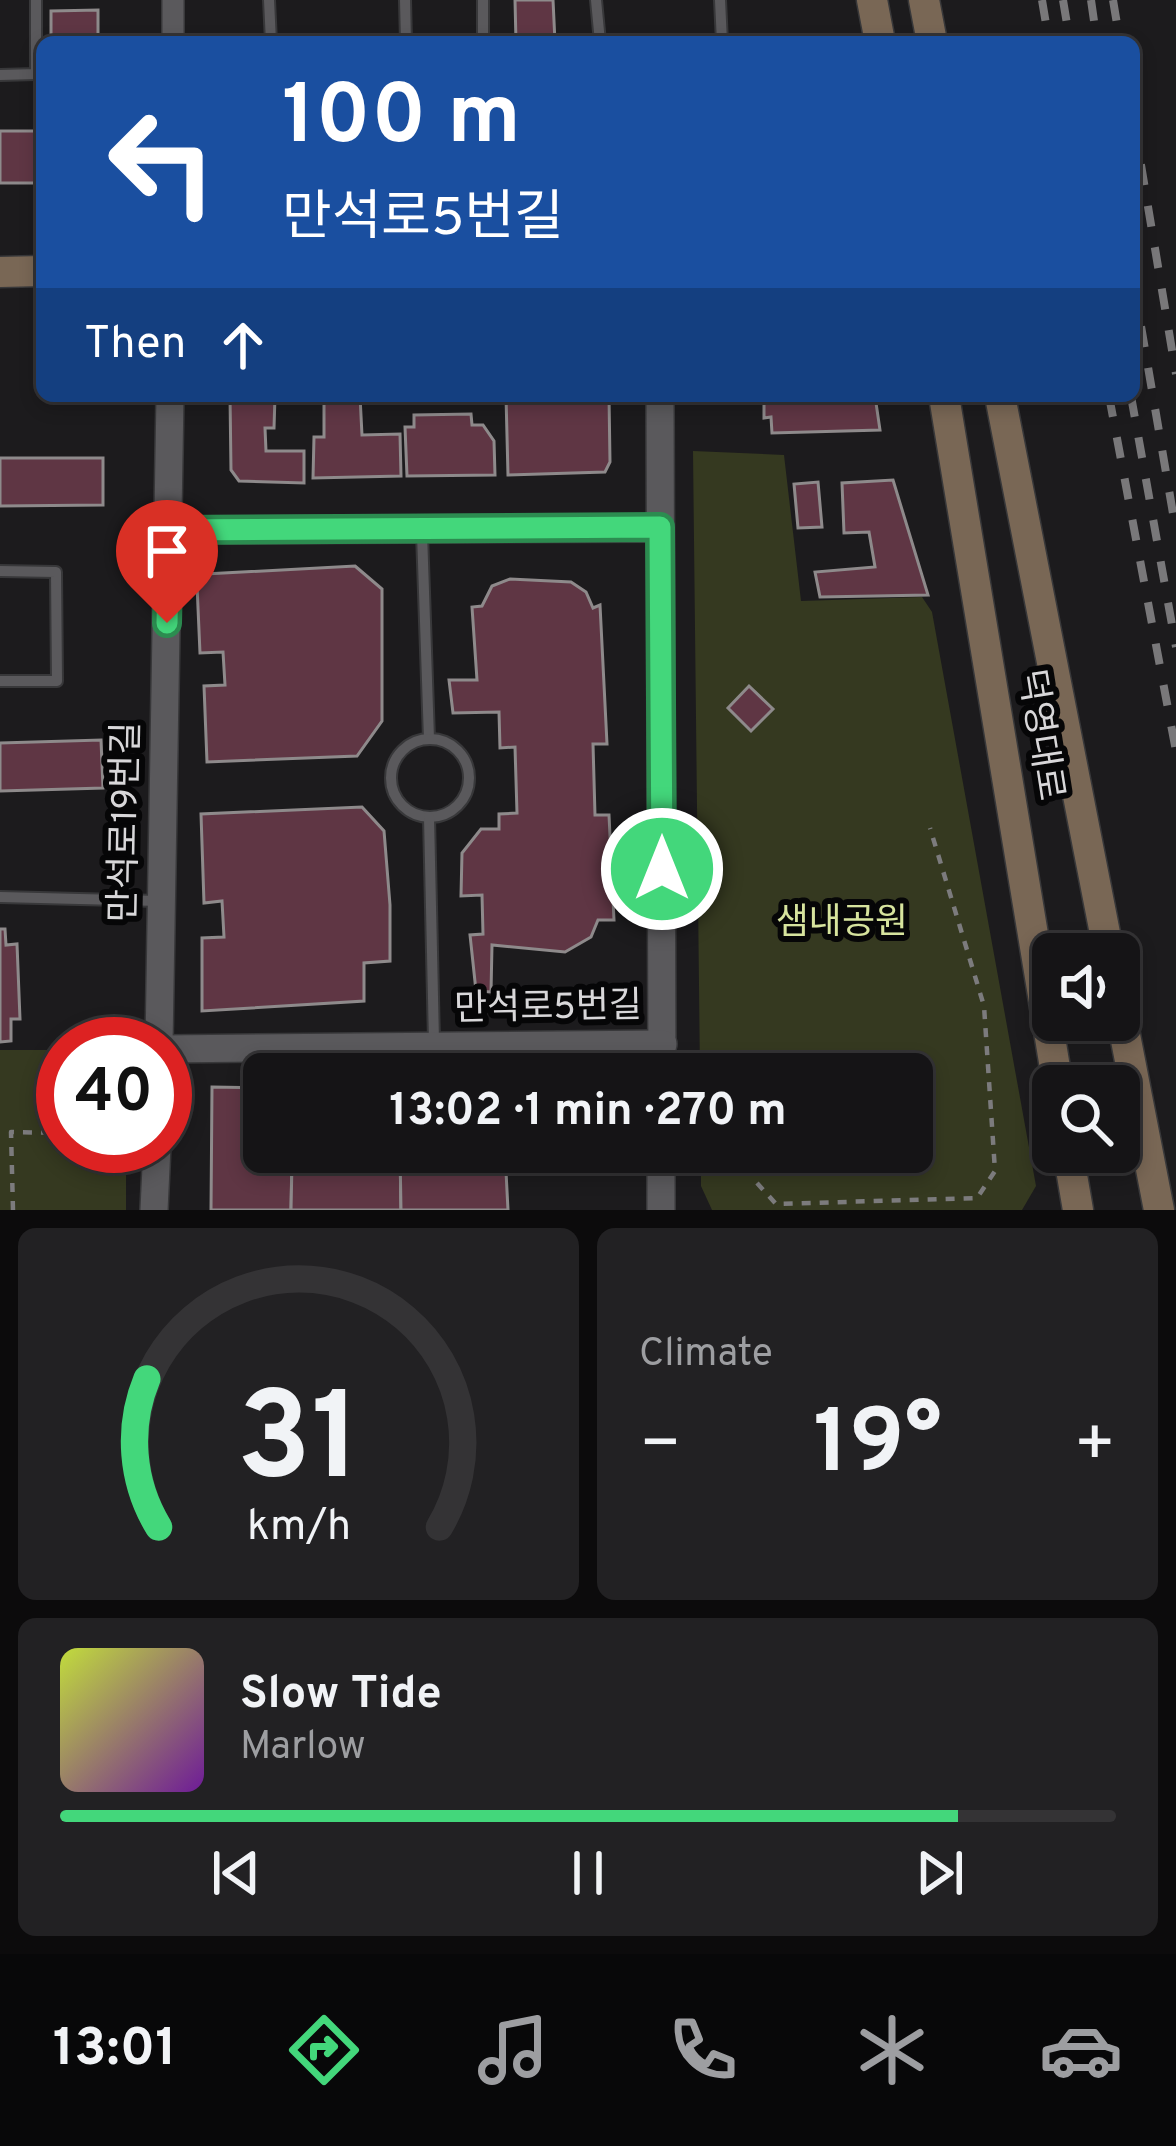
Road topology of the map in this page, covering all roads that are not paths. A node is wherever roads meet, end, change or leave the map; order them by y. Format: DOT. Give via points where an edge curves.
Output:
graph roads {
  1 [pos="36,0"];
  2 [pos="173,0"];
  3 [pos="269,0"];
  4 [pos="405,0"];
  5 [pos="483,0"];
  6 [pos="596,0"];
  7 [pos="720,0"];
  8 [pos="872,0"];
  9 [pos="924,0"];
  10 [pos="173,36"];
  11 [pos="271,36"];
  12 [pos="406,36"];
  13 [pos="483,36"];
  14 [pos="599,36"];
  15 [pos="722,36"];
  16 [pos="879,36"];
  17 [pos="931,36"];
  18 [pos="0,75"];
  19 [pos="0,272"];
  20 [pos="36,272"];
  21 [pos="170,402"];
  22 [pos="660,402"];
  23 [pos="945,402"];
  24 [pos="1001,402"];
  25 [pos="660,527"];
  26 [pos="169,530"];
  27 [pos="422,532"];
  28 [pos="0,571"];
  29 [pos="0,681"];
  30 [pos="429,740"];
  31 [pos="429,817"];
  32 [pos="0,897"];
  33 [pos="162,902"];
  34 [pos="1105,933"];
  35 [pos="162,1017"];
  36 [pos="1126,1041"];
  37 [pos="662,1044"];
  38 [pos="192,1046"];
  39 [pos="434,1046"];
  40 [pos="662,1053"];
  41 [pos="1055,1065"];
  42 [pos="156,1173"];
  43 [pos="661,1173"];
  44 [pos="1072,1173"];
  45 [pos="154,1210"];
  46 [pos="661,1210"];
  47 [pos="1078,1210"];
  48 [pos="1160,1210"];
  1 -- 18 [label="lane" via="36,74"];
  2 -- 10 [label="street"];
  3 -- 11 [label="lane"];
  4 -- 12 [label="lane"];
  5 -- 13 [label="lane"];
  6 -- 14 [label="lane"];
  7 -- 15 [label="lane"];
  8 -- 16 [label="main road"];
  9 -- 17 [label="main road"];
  19 -- 20 [label="main road"];
  21 -- 26 [label="street, 만석로19번길"];
  22 -- 25 [label="street, 만석로5번길"];
  23 -- 41 [label="main road, 덕영대로"];
  24 -- 34 [label="main road, 덕영대로"];
  25 -- 27 [label="street"];
  25 -- 37 [label="street, 만석로5번길"];
  26 -- 27 [label="street"];
  26 -- 33 [label="street, 만석로19번길"];
  27 -- 30 [label="lane"];
  28 -- 29 [label="lane" via="56,572 57,681"];
  30 -- 31 [label="lane" via="400,753 391,776 397,800"];
  30 -- 31 [label="lane" via="460,752 470,777 461,802"];
  31 -- 39 [label="lane"];
  32 -- 33 [label="lane"];
  33 -- 35 [label="street, 만석로19번길"];
  36 -- 48 [label="main road"];
  37 -- 39 [label="street, 만석로5번길"];
  37 -- 40 [label="street, 만석로5번길"];
  38 -- 39 [label="street, 만석로19번길"];
  42 -- 45 [label="street"];
  43 -- 46 [label="street"];
  44 -- 47 [label="main road"];
}
